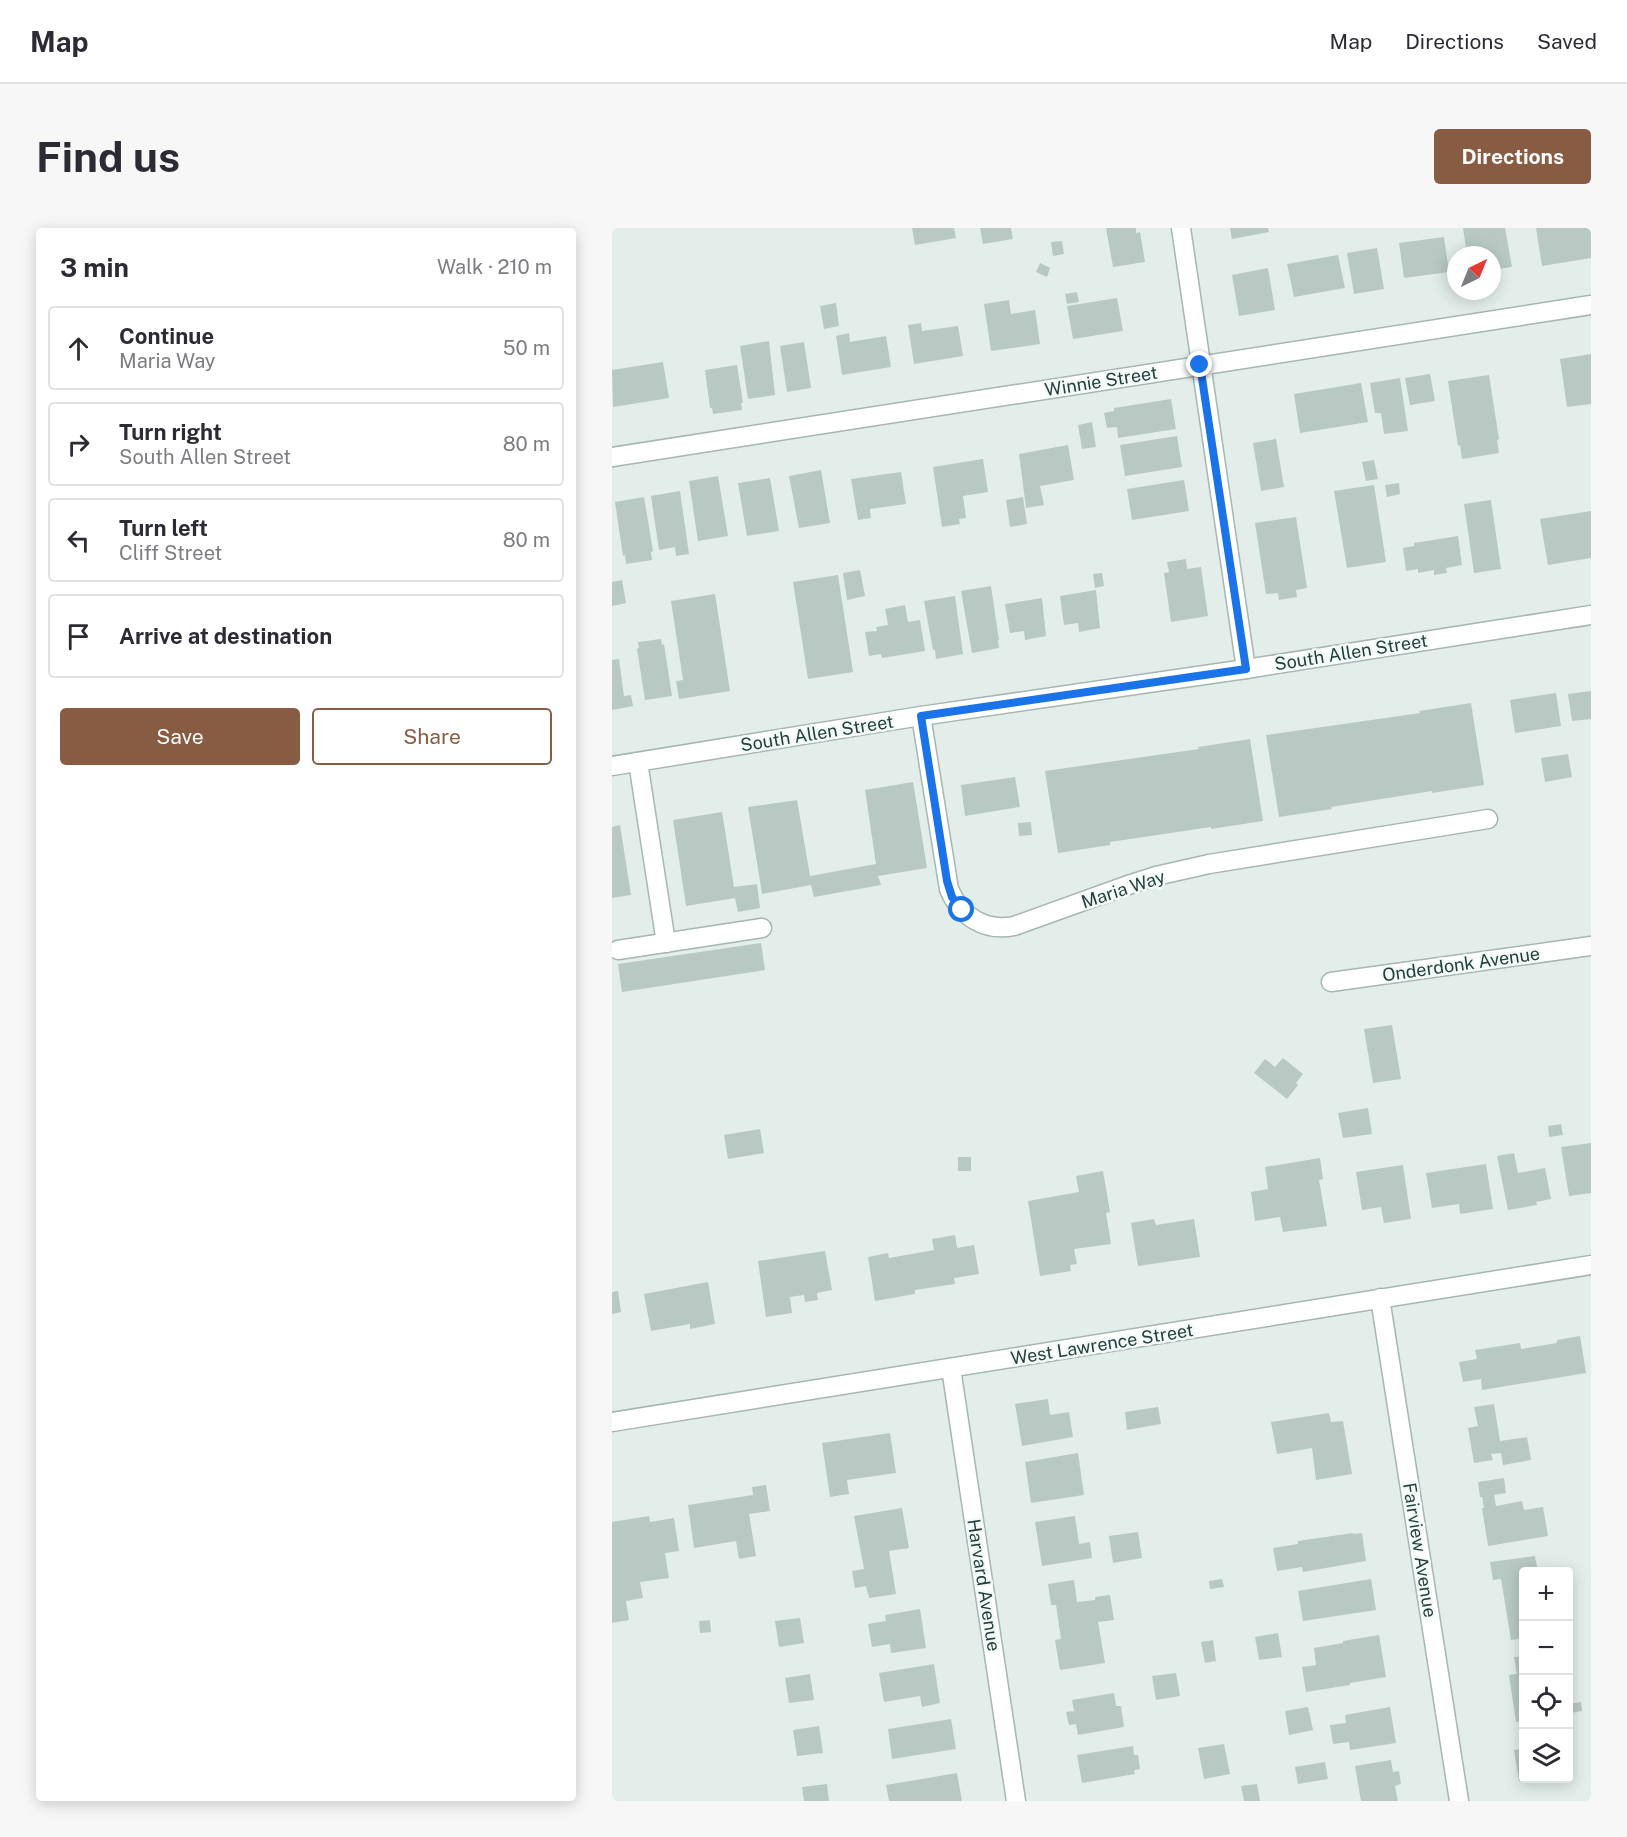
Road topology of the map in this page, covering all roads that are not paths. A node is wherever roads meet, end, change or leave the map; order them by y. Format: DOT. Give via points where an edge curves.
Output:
graph roads {
  1 [pos="1181,228"];
  2 [pos="1591,305"];
  3 [pos="1200,365"];
  4 [pos="612,457"];
  5 [pos="1591,615"];
  6 [pos="1246,669"];
  7 [pos="921,716"];
  8 [pos="638,762"];
  9 [pos="612,766"];
  10 [pos="1488,819"];
  11 [pos="762,928"];
  12 [pos="666,943"];
  13 [pos="1591,946"];
  14 [pos="618,950"];
  15 [pos="1331,982"];
  16 [pos="1591,1265"];
  17 [pos="1380,1298"];
  18 [pos="951,1368"];
  19 [pos="612,1422"];
  20 [pos="1016,1801"];
  21 [pos="1460,1801"];
  1 -- 3 [label="street"];
  2 -- 3 [label="street, Winnie Street"];
  3 -- 4 [label="street, Winnie Street"];
  3 -- 6 [label="street"];
  5 -- 6 [label="street, South Allen Street"];
  6 -- 7 [label="street, South Allen Street"];
  7 -- 8 [label="street, South Allen Street"];
  7 -- 10 [label="street, Maria Way" via="949,889 962,910 990,926 1014,926 1156,876"];
  8 -- 9 [label="street, South Allen Street"];
  8 -- 12 [label="street"];
  11 -- 12 [label="street"];
  12 -- 14 [label="street"];
  13 -- 15 [label="street, Onderdonk Avenue"];
  16 -- 17 [label="street, West Lawrence Street"];
  17 -- 18 [label="street, West Lawrence Street"];
  17 -- 21 [label="street, Fairview Avenue"];
  18 -- 19 [label="street, West Lawrence Street"];
  18 -- 20 [label="street, Harvard Avenue"];
}
